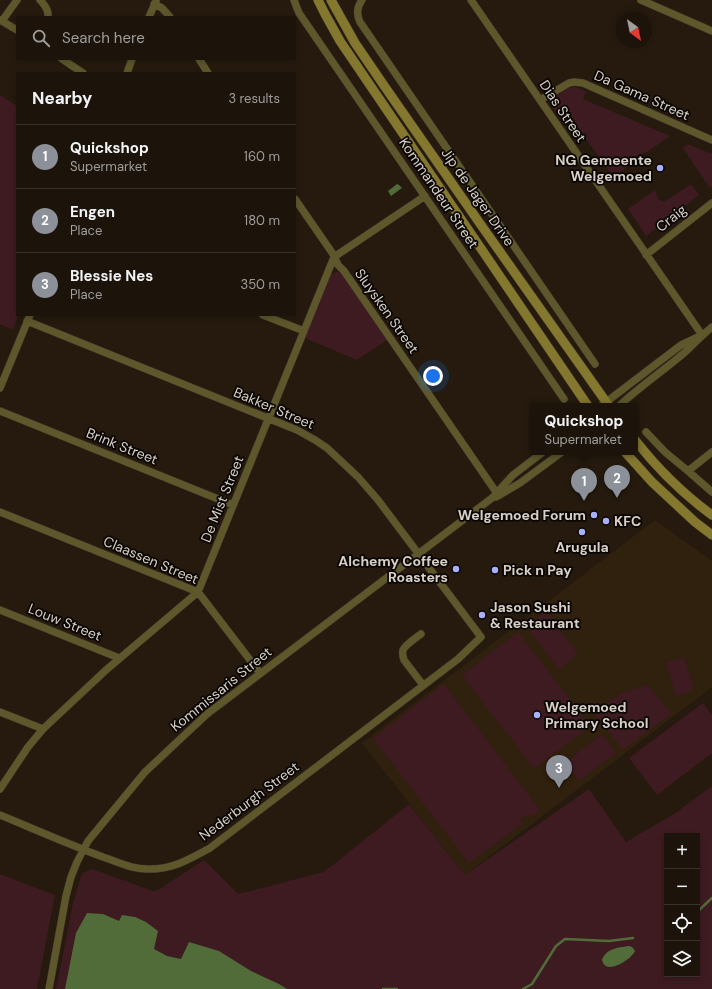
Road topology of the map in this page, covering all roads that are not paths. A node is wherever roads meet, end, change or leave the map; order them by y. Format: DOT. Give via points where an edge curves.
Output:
graph roads {
  1 [pos="17,0"];
  2 [pos="40,0"];
  3 [pos="294,0"];
  4 [pos="318,0"];
  5 [pos="330,0"];
  6 [pos="471,0"];
  7 [pos="641,0"];
  8 [pos="361,1"];
  9 [pos="155,2"];
  10 [pos="48,16"];
  11 [pos="149,16"];
  12 [pos="169,16"];
  13 [pos="1,20"];
  14 [pos="16,29"];
  15 [pos="712,31"];
  16 [pos="64,60"];
  17 [pos="132,60"];
  18 [pos="200,60"];
  19 [pos="82,72"];
  20 [pos="127,72"];
  21 [pos="207,72"];
  22 [pos="540,100"];
  23 [pos="712,140"];
  24 [pos="425,196"];
  25 [pos="296,201"];
  26 [pos="712,203"];
  27 [pos="646,255"];
  28 [pos="334,257"];
  29 [pos="266,316"];
  30 [pos="28,318"];
  31 [pos="712,327"];
  32 [pos="304,331"];
  33 [pos="702,335"];
  34 [pos="595,364"];
  35 [pos="0,388"];
  36 [pos="564,399"];
  37 [pos="586,403"];
  38 [pos="604,403"];
  39 [pos="608,403"];
  40 [pos="621,403"];
  41 [pos="0,411"];
  42 [pos="269,419"];
  43 [pos="646,432"];
  44 [pos="638,443"];
  45 [pos="712,452"];
  46 [pos="539,455"];
  47 [pos="558,455"];
  48 [pos="628,455"];
  49 [pos="688,471"];
  50 [pos="712,492"];
  51 [pos="496,495"];
  52 [pos="233,505"];
  53 [pos="0,512"];
  54 [pos="712,515"];
  55 [pos="712,536"];
  56 [pos="419,554"];
  57 [pos="198,592"];
  58 [pos="0,610"];
  59 [pos="421,634"];
  60 [pos="481,637"];
  61 [pos="119,658"];
  62 [pos="260,673"];
  63 [pos="423,685"];
  64 [pos="0,712"];
  65 [pos="43,729"];
  66 [pos="0,789"];
  67 [pos="0,815"];
  68 [pos="83,850"];
  69 [pos="49,989"];
  1 -- 13 [label="street"];
  2 -- 10 [label="street" via="47,9"];
  3 -- 24 [label="street, Kommandeur Street" via="299,13"];
  4 -- 37 [label="main road, Jip de Jager Drive" via="345,48"];
  5 -- 38 [label="main road, Jip de Jager Drive" via="355,43"];
  6 -- 22 [label="street, Dias Street"];
  7 -- 15 [label="street"];
  8 -- 34 [label="street" via="357,14 360,22"];
  9 -- 11 [label="street"];
  9 -- 12 [label="street"];
  13 -- 14 [label="street"];
  16 -- 19 [label="street"];
  17 -- 20 [label="street"];
  18 -- 21 [label="street"];
  22 -- 23 [label="street, Da Gama Street" via="569,83 583,83"];
  22 -- 27 [label="street, Dias Street"];
  24 -- 28 [label="street"];
  24 -- 36 [label="street, Kommandeur Street"];
  25 -- 28 [label="street, Sluysken Street"];
  26 -- 27 [label="street, Craig"];
  27 -- 33 [label="street, Dias Street"];
  28 -- 32 [label="street, De Mist Street"];
  28 -- 51 [label="street, Sluysken Street"];
  29 -- 32 [label="street"];
  30 -- 35 [label="street"];
  30 -- 42 [label="street, Bakker Street"];
  31 -- 33 [label="street"];
  32 -- 42 [label="street, De Mist Street"];
  33 -- 39 [label="street" via="681,345"];
  33 -- 40 [label="street" via="685,352"];
  41 -- 52 [label="street, Brink Street"];
  42 -- 52 [label="street, De Mist Street"];
  42 -- 56 [label="street, Bakker Street" via="315,440 339,459 378,500"];
  43 -- 49 [label="street"];
  44 -- 54 [label="main road" via="672,481"];
  45 -- 49 [label="street"];
  46 -- 51 [label="street, Kommissaris Street" via="513,475"];
  47 -- 51 [label="street, Kommissaris Street" via="520,483"];
  48 -- 55 [label="main road" via="652,482"];
  49 -- 50 [label="street"];
  51 -- 56 [label="street, Kommissaris Street"];
  52 -- 57 [label="street, De Mist Street"];
  53 -- 57 [label="street, Claassen Street"];
  56 -- 60 [label="street, Bakker Street"];
  56 -- 62 [label="street, Kommissaris Street"];
  57 -- 61 [label="street, De Mist Street"];
  57 -- 62 [label="street, Claassen Street"];
  58 -- 61 [label="street, Louw Street"];
  59 -- 63 [label="street" via="405,647 403,655"];
  60 -- 63 [label="street, Nederburgh Street"];
  61 -- 65 [label="street, De Mist Street"];
  62 -- 68 [label="street, Kommissaris Street" via="207,714 145,772"];
  63 -- 68 [label="street, Nederburgh Street" via="210,848 187,861 150,869 138,868"];
  64 -- 65 [label="street"];
  65 -- 66 [label="street, De Mist Street"];
  67 -- 68 [label="street, Nederburgh Street"];
  68 -- 69 [label="street, Kommissaris Street" via="71,877"];
}
